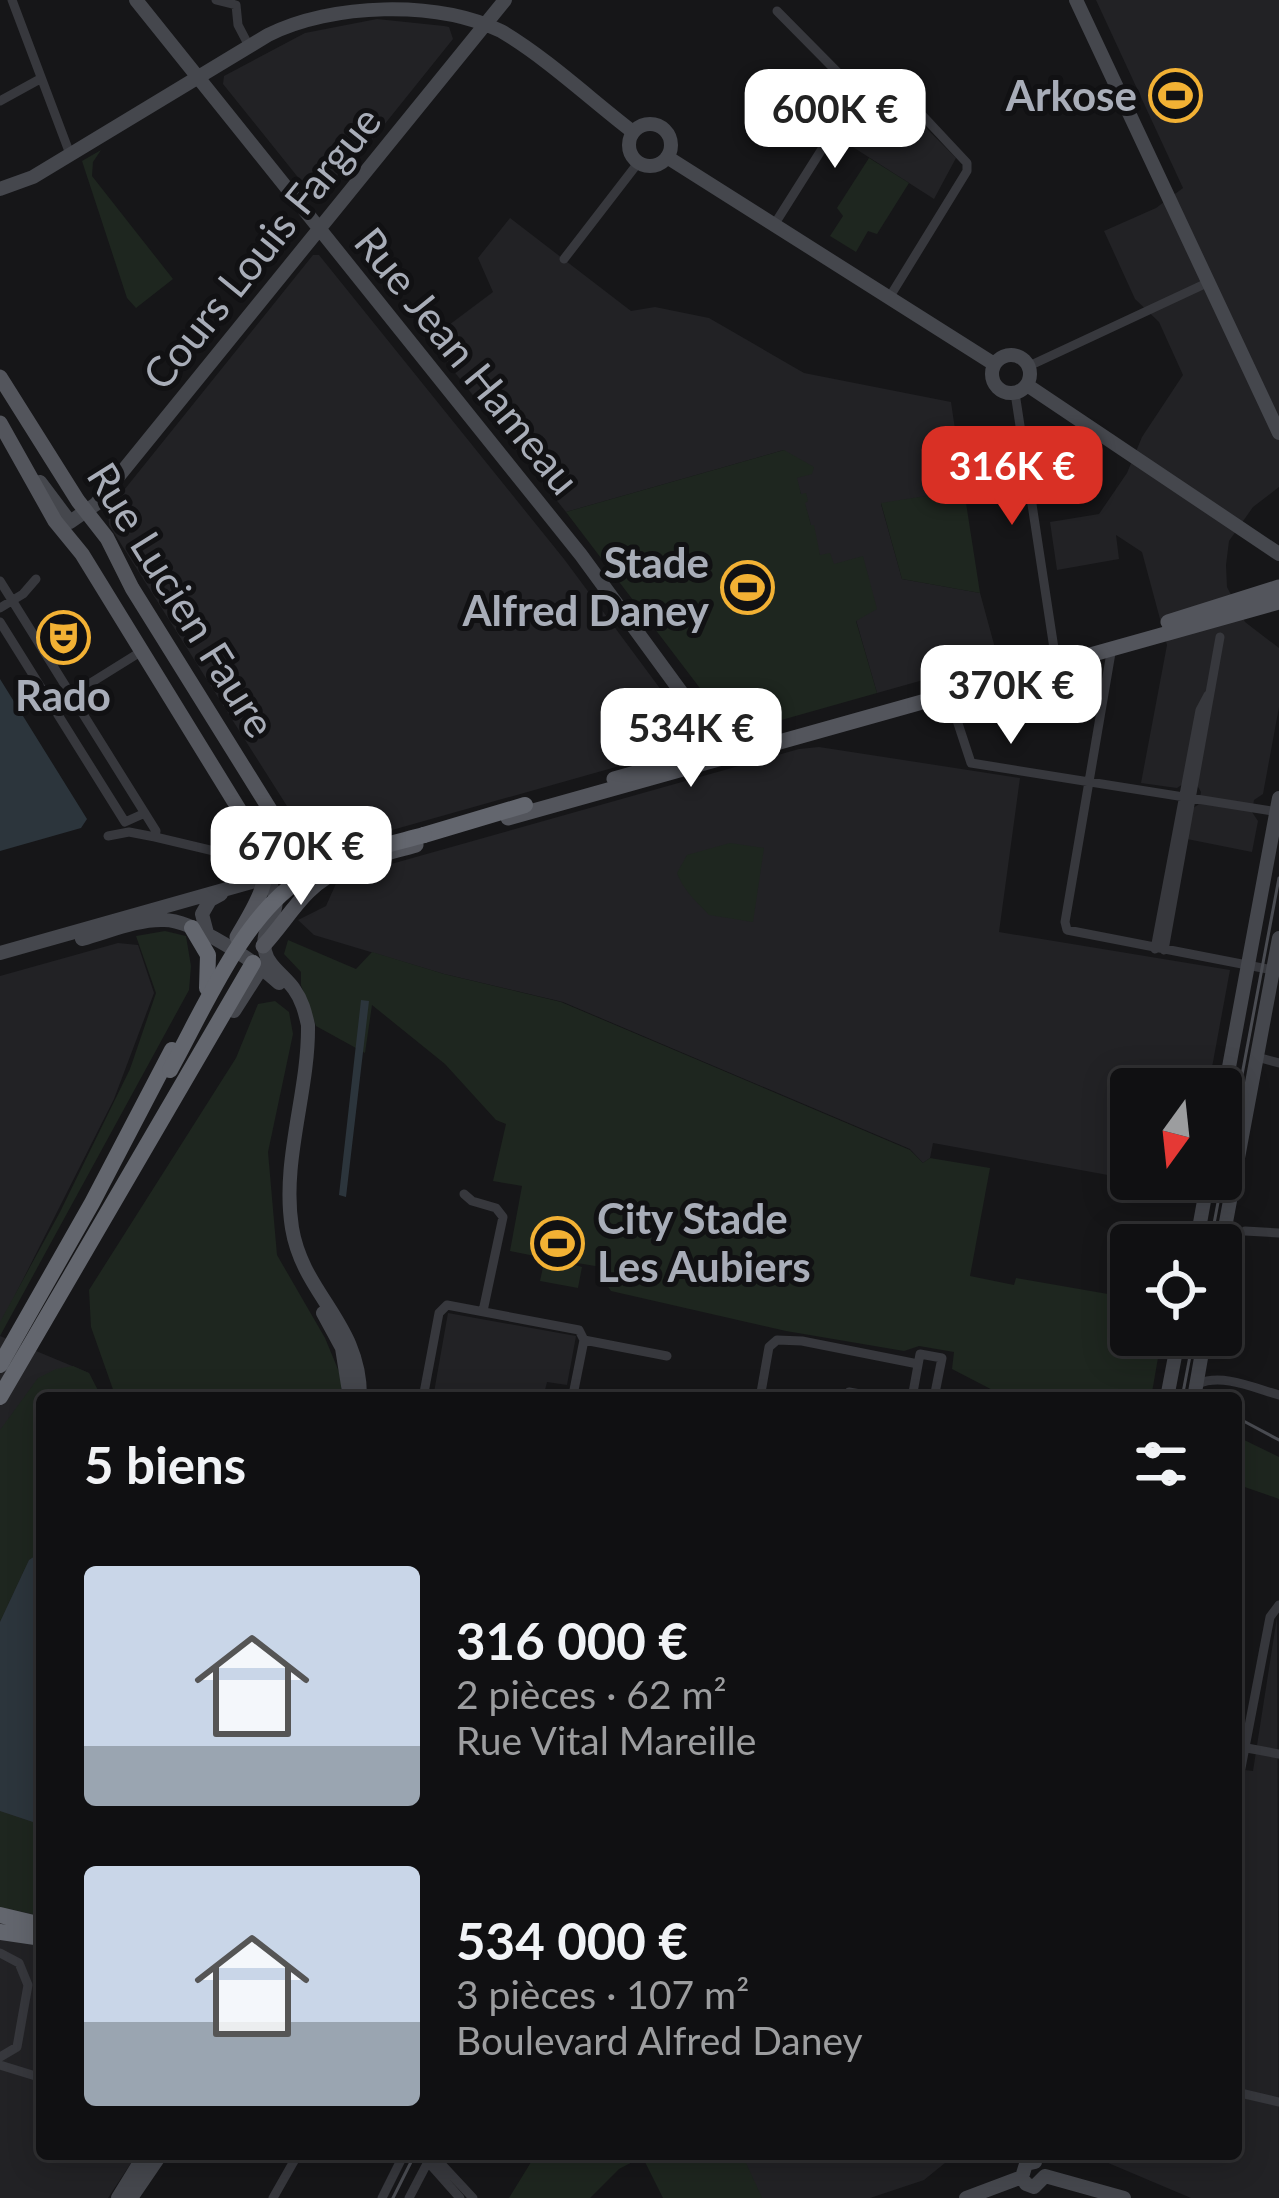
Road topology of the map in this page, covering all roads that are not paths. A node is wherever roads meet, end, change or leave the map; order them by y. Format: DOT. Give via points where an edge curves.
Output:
graph roads {
  1 [pos="12,0"];
  2 [pos="136,0"];
  3 [pos="216,0"];
  4 [pos="506,0"];
  5 [pos="1076,0"];
  6 [pos="380,3"];
  7 [pos="777,11"];
  8 [pos="487,24"];
  9 [pos="249,46"];
  10 [pos="198,77"];
  11 [pos="40,79"];
  12 [pos="857,92"];
  13 [pos="0,101"];
  14 [pos="633,132"];
  15 [pos="70,154"];
  16 [pos="668,157"];
  17 [pos="638,163"];
  18 [pos="0,190"];
  19 [pos="774,225"];
  20 [pos="320,229"];
  21 [pos="564,259"];
  22 [pos="1209,282"];
  23 [pos="889,298"];
  24 [pos="994,364"];
  25 [pos="1029,366"];
  26 [pos="0,377"];
  27 [pos="1021,389"];
  28 [pos="0,423"];
  29 [pos="1279,433"];
  30 [pos="8,452"];
  31 [pos="29,472"];
  32 [pos="1212,507"];
  33 [pos="87,513"];
  34 [pos="1279,544"];
  35 [pos="1279,554"];
  36 [pos="36,579"];
  37 [pos="0,580"];
  38 [pos="1279,586"];
  39 [pos="12,601"];
  40 [pos="1279,602"];
  41 [pos="0,608"];
  42 [pos="0,622"];
  43 [pos="1220,637"];
  44 [pos="38,641"];
  45 [pos="1112,647"];
  46 [pos="142,650"];
  47 [pos="19,654"];
  48 [pos="1055,655"];
  49 [pos="948,693"];
  50 [pos="72,694"];
  51 [pos="52,707"];
  52 [pos="106,749"];
  53 [pos="729,751"];
  54 [pos="87,762"];
  55 [pos="1090,782"];
  56 [pos="1188,797"];
  57 [pos="525,805"];
  58 [pos="1278,807"];
  59 [pos="145,813"];
  60 [pos="108,836"];
  61 [pos="286,836"];
  62 [pos="155,837"];
  63 [pos="322,855"];
  64 [pos="266,856"];
  65 [pos="292,864"];
  66 [pos="266,878"];
  67 [pos="237,887"];
  68 [pos="200,933"];
  69 [pos="1279,938"];
  70 [pos="1160,949"];
  71 [pos="230,950"];
  72 [pos="0,957"];
  73 [pos="261,958"];
  74 [pos="1248,965"];
  75 [pos="1276,970"];
  76 [pos="207,988"];
  77 [pos="1257,1058"];
  78 [pos="1279,1064"];
  79 [pos="1229,1068"];
  80 [pos="102,1184"];
  81 [pos="464,1194"];
  82 [pos="1226,1224"];
  83 [pos="1244,1231"];
  84 [pos="1279,1233"];
  85 [pos="483,1311"];
  86 [pos="584,1340"];
  87 [pos="1175,1356"];
  88 [pos="667,1357"];
  89 [pos="1201,1357"];
  90 [pos="918,1364"];
  91 [pos="0,1365"];
  92 [pos="1231,1381"];
  93 [pos="574,1390"];
  94 [pos="349,1392"];
  95 [pos="359,1392"];
  96 [pos="424,1392"];
  97 [pos="761,1392"];
  98 [pos="913,1392"];
  99 [pos="935,1392"];
  100 [pos="1169,1392"];
  101 [pos="1195,1392"];
  102 [pos="1279,1395"];
  103 [pos="0,1397"];
  104 [pos="1279,1605"];
  105 [pos="1242,1738"];
  106 [pos="1242,1747"];
  107 [pos="1279,1754"];
  108 [pos="0,1923"];
  109 [pos="36,1930"];
  110 [pos="0,1953"];
  111 [pos="0,2061"];
  112 [pos="36,2076"];
  113 [pos="1242,2093"];
  114 [pos="1279,2102"];
  115 [pos="141,2160"];
  116 [pos="156,2160"];
  117 [pos="295,2160"];
  118 [pos="401,2160"];
  119 [pos="426,2160"];
  120 [pos="429,2160"];
  121 [pos="430,2160"];
  122 [pos="1033,2160"];
  123 [pos="1038,2160"];
  124 [pos="1022,2176"];
  125 [pos="1046,2176"];
  126 [pos="118,2198"];
  127 [pos="131,2198"];
  128 [pos="273,2198"];
  129 [pos="382,2198"];
  130 [pos="409,2198"];
  131 [pos="460,2198"];
  132 [pos="473,2198"];
  133 [pos="966,2198"];
  134 [pos="1124,2198"];
  1 -- 11 [label="street"];
  2 -- 10 [label="street, Rue Jean Hameau"];
  3 -- 9 [label="street" via="236,5"];
  4 -- 8 [label="street, Cours Louis Fargue"];
  5 -- 22 [label="street"];
  6 -- 8 [label="street"];
  6 -- 9 [label="street" via="318,14"];
  7 -- 12 [label="street"];
  8 -- 14 [label="street"];
  8 -- 20 [label="street, Cours Louis Fargue"];
  9 -- 10 [label="street"];
  10 -- 15 [label="street"];
  10 -- 20 [label="street, Rue Jean Hameau"];
  11 -- 13 [label="street"];
  11 -- 15 [label="street"];
  12 -- 19 [label="street"];
  12 -- 23 [label="street" via="923,116 962,154 967,171"];
  14 -- 16 [label="street" via="652,124 664,129"];
  14 -- 17 [label="street" via="629,145"];
  15 -- 18 [label="street"];
  16 -- 17 [label="street"];
  16 -- 19 [label="street"];
  17 -- 21 [label="street"];
  19 -- 23 [label="street"];
  20 -- 33 [label="street, Cours Louis Fargue"];
  20 -- 53 [label="street, Rue Jean Hameau"];
  22 -- 25 [label="street"];
  22 -- 29 [label="street"];
  23 -- 24 [label="street"];
  24 -- 25 [label="street" via="1010,354"];
  24 -- 27 [label="street" via="1003,392"];
  25 -- 27 [label="street"];
  26 -- 33 [label="main road, Rue Lucien Faure"];
  27 -- 32 [label="street"];
  27 -- 48 [label="street"];
  28 -- 30 [label="main road, Rue Lucien Faure"];
  30 -- 31 [label="main road, Rue Lucien Faure"];
  31 -- 33 [label="street" via="67,521"];
  31 -- 46 [label="main road, Rue Lucien Faure"];
  32 -- 34 [label="street"];
  32 -- 35 [label="street"];
  33 -- 61 [label="main road, Rue Lucien Faure"];
  36 -- 39 [label="street"];
  37 -- 39 [label="street"];
  38 -- 48 [label="main road"];
  39 -- 41 [label="street"];
  39 -- 44 [label="street"];
  40 -- 45 [label="main road"];
  42 -- 47 [label="street"];
  43 -- 56 [label="street"];
  44 -- 47 [label="street"];
  44 -- 50 [label="street"];
  45 -- 49 [label="main road"];
  45 -- 55 [label="street"];
  46 -- 50 [label="street"];
  46 -- 64 [label="main road, Rue Lucien Faure"];
  47 -- 51 [label="street"];
  48 -- 53 [label="main road"];
  49 -- 53 [label="main road"];
  49 -- 55 [label="street" via="971,763"];
  50 -- 51 [label="street"];
  50 -- 52 [label="street"];
  51 -- 54 [label="street"];
  52 -- 54 [label="street"];
  52 -- 59 [label="street"];
  53 -- 57 [label="main road"];
  53 -- 73 [label="main road" via="364,860 307,893"];
  54 -- 59 [label="street" via="124,822"];
  55 -- 56 [label="street"];
  55 -- 70 [label="street" via="1067,930"];
  56 -- 58 [label="street"];
  56 -- 70 [label="street"];
  57 -- 63 [label="main road"];
  57 -- 80 [label="highway, bridge" via="330,863 283,892 249,932"];
  58 -- 74 [label="street"];
  59 -- 62 [label="street"];
  60 -- 62 [label="street"];
  61 -- 63 [label="street" via="303,852"];
  61 -- 65 [label="main road, Rue Lucien Faure"];
  62 -- 64 [label="street" via="250,860"];
  63 -- 65 [label="main road"];
  64 -- 66 [label="main road"];
  65 -- 66 [label="main road"];
  65 -- 73 [label="main road" via="289,897"];
  66 -- 67 [label="street"];
  66 -- 71 [label="main road"];
  66 -- 73 [label="street" via="277,901"];
  67 -- 68 [label="street" via="205,906"];
  67 -- 72 [label="street"];
  68 -- 71 [label="street"];
  68 -- 72 [label="street" via="165,920 144,922"];
  68 -- 76 [label="highway"];
  69 -- 75 [label="street"];
  70 -- 74 [label="street"];
  71 -- 73 [label="street"];
  71 -- 76 [label="highway"];
  73 -- 94 [label="street" via="299,1025 281,1198 285,1236 342,1348"];
  73 -- 95 [label="street" via="294,988 308,1025 289,1198 293,1234 353,1346"];
  73 -- 103 [label="highway"];
  74 -- 75 [label="street"];
  74 -- 79 [label="street"];
  75 -- 77 [label="street"];
  76 -- 80 [label="highway"];
  77 -- 78 [label="street"];
  77 -- 82 [label="street"];
  80 -- 91 [label="highway"];
  81 -- 85 [label="street" via="502,1217"];
  83 -- 84 [label="street"];
  85 -- 86 [label="street" via="579,1330"];
  85 -- 96 [label="street" via="442,1307"];
  86 -- 88 [label="street"];
  86 -- 93 [label="street"];
  87 -- 100 [label="street"];
  89 -- 92 [label="street"];
  89 -- 101 [label="street"];
  90 -- 97 [label="street" via="777,1340"];
  90 -- 98 [label="street"];
  90 -- 99 [label="street" via="920,1354 942,1358"];
  92 -- 101 [label="street" via="1209,1379"];
  92 -- 102 [label="street"];
  104 -- 105 [label="street"];
  106 -- 107 [label="street"];
  108 -- 109 [label="highway"];
  110 -- 111 [label="street" via="19,1963 28,1985 17,2047"];
  111 -- 112 [label="street"];
  113 -- 114 [label="street"];
  115 -- 126 [label="street"];
  116 -- 127 [label="street"];
  117 -- 128 [label="street"];
  118 -- 129 [label="street"];
  119 -- 130 [label="street"];
  120 -- 131 [label="street"];
  121 -- 132 [label="street"];
  122 -- 124 [label="street"];
  123 -- 125 [label="street"];
  124 -- 125 [label="street" via="1034,2187"];
  124 -- 133 [label="street"];
  125 -- 134 [label="street"];
}
